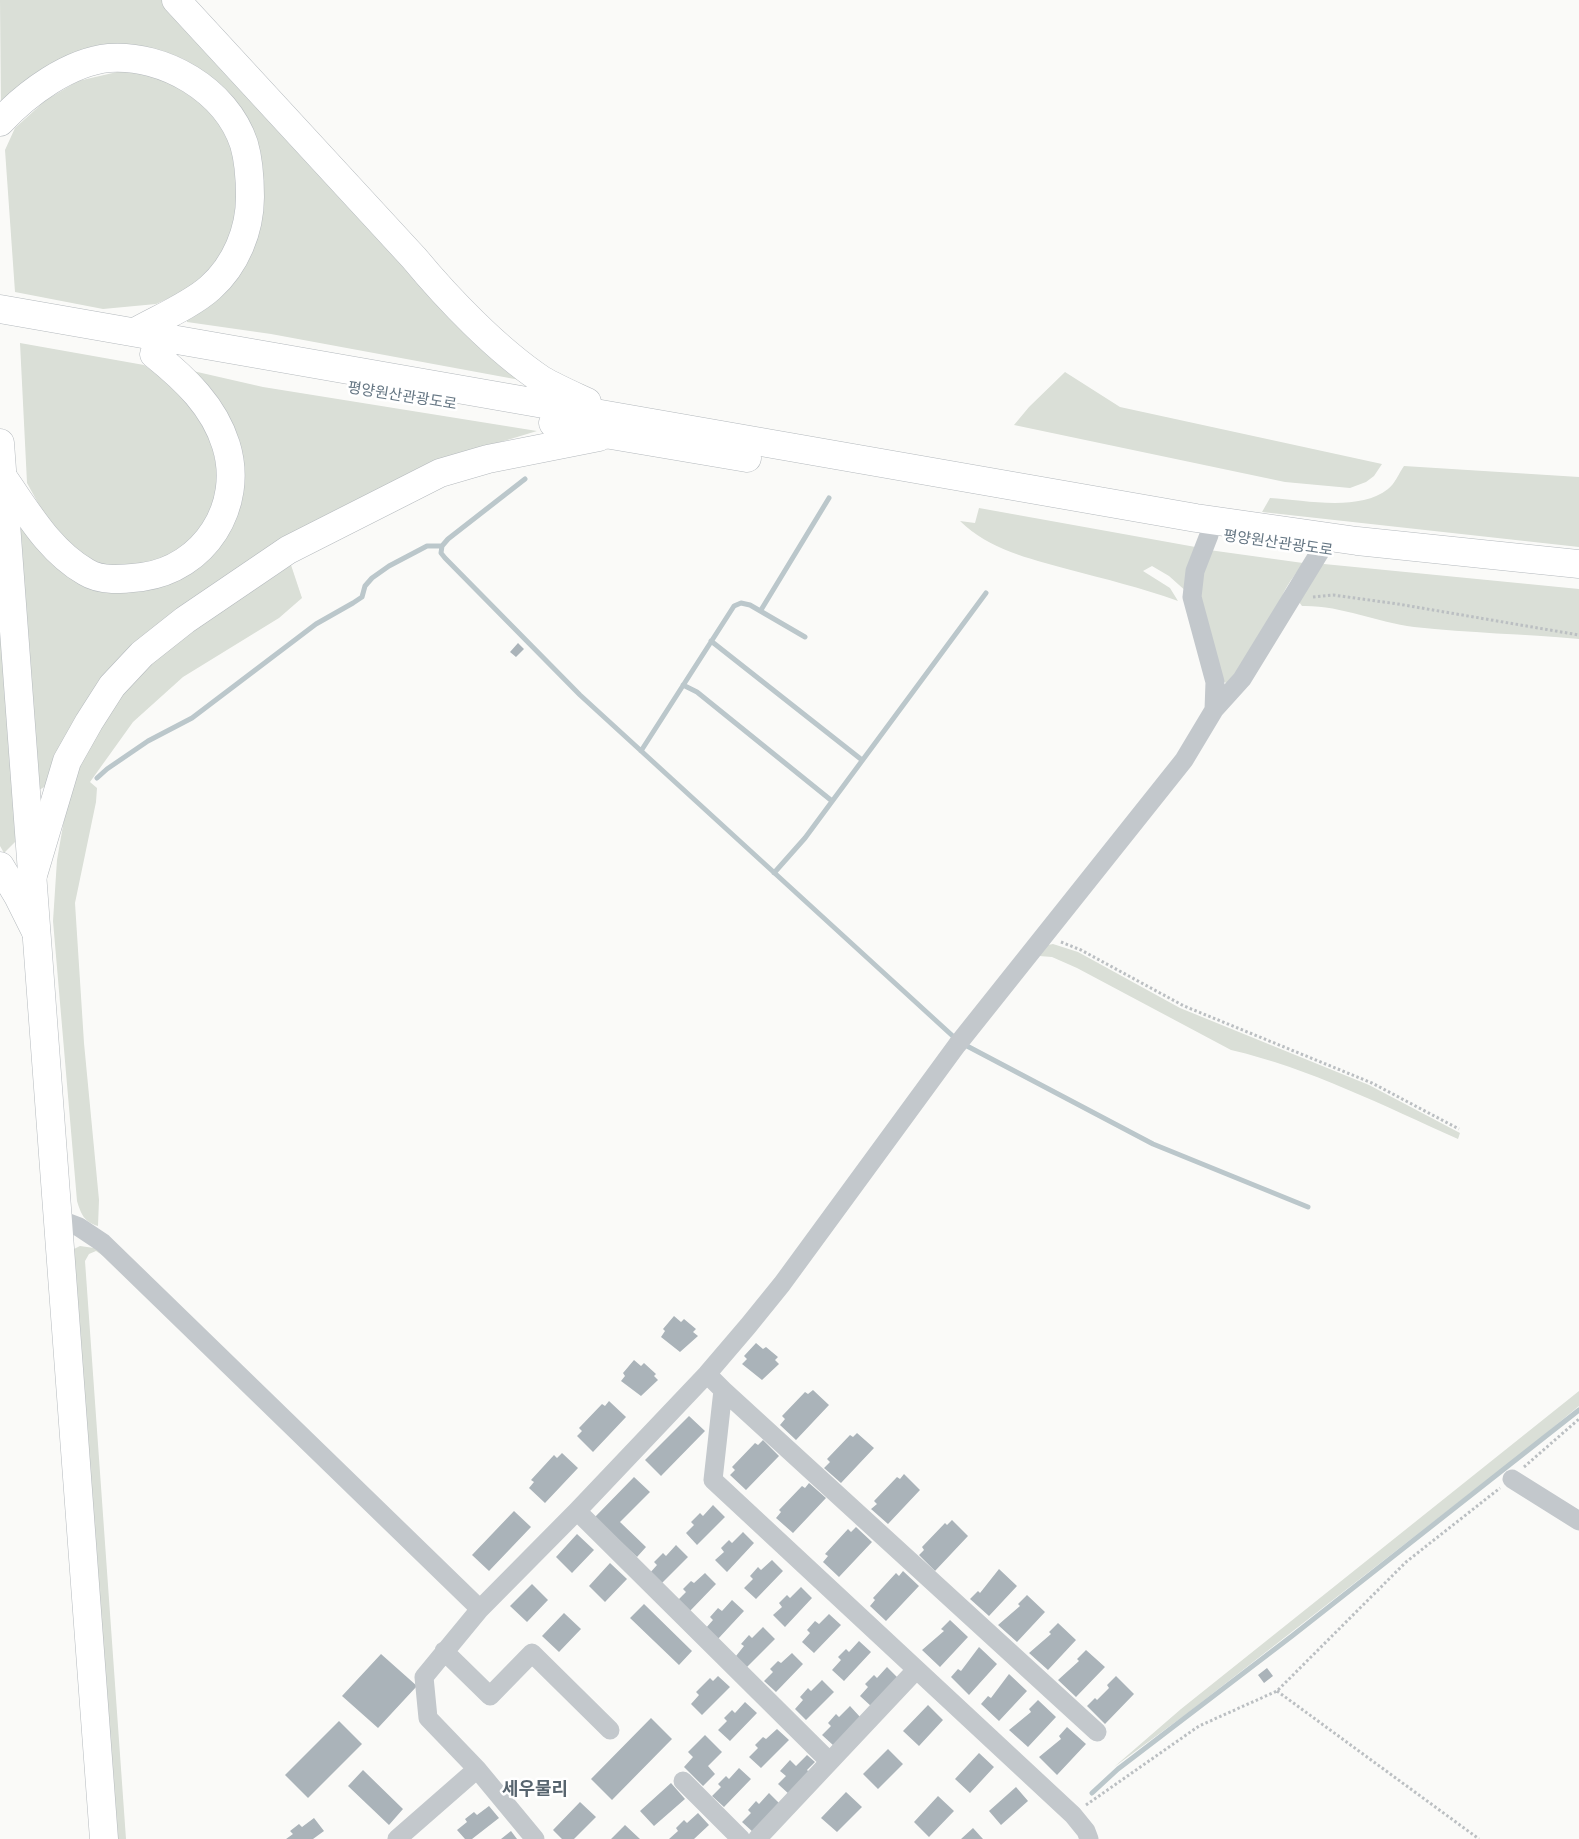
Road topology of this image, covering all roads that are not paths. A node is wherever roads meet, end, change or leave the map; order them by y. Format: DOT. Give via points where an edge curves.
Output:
graph roads {
  1 [pos="176,0"];
  2 [pos="0,122"];
  3 [pos="0,308"];
  4 [pos="0,327"];
  5 [pos="55,327"];
  6 [pos="135,332"];
  7 [pos="154,354"];
  8 [pos="268,365"];
  9 [pos="612,425"];
  10 [pos="0,444"];
  11 [pos="1,477"];
  12 [pos="980,489"];
  13 [pos="1209,535"];
  14 [pos="1321,550"];
  15 [pos="1579,564"];
  16 [pos="1579,579"];
  17 [pos="1214,710"];
  18 [pos="32,864"];
  19 [pos="2,869"];
  20 [pos="36,932"];
  21 [pos="58,1219"];
  22 [pos="707,1374"];
  23 [pos="723,1390"];
  24 [pos="1512,1479"];
  25 [pos="577,1510"];
  26 [pos="1579,1521"];
  27 [pos="480,1609"];
  28 [pos="444,1651"];
  29 [pos="916,1670"];
  30 [pos="610,1730"];
  31 [pos="1097,1732"];
  32 [pos="829,1761"];
  33 [pos="477,1769"];
  34 [pos="683,1782"];
  35 [pos="104,1839"];
  36 [pos="396,1839"];
  37 [pos="535,1839"];
  38 [pos="741,1839"];
  39 [pos="757,1839"];
  40 [pos="1089,1839"];
  1 -- 9 [label="main road" via="438,287 500,346 542,380"];
  2 -- 6 [label="main road" via="44,83 75,68 108,58 133,58 160,64 192,79 213,96 230,117 244,143 250,174 250,208 243,241 230,265 210,288"];
  3 -- 5 [label="main road"];
  4 -- 5 [label="main road"];
  5 -- 6 [label="main road"];
  5 -- 7 [label="main road"];
  6 -- 8 [label="main road"];
  7 -- 8 [label="main road"];
  7 -- 11 [label="main road" via="188,382 210,410 226,446 231,479 221,523 204,546 183,563 160,575 107,579 88,574 64,557 45,536"];
  8 -- 9 [label="main road"];
  8 -- 9 [label="main road, 평양원산관광도로" via="538,420"];
  9 -- 12 [label="main road"];
  9 -- 18 [label="main road" via="440,473 288,550 185,620 142,654 112,686 67,761"];
  10 -- 11 [label="main road"];
  11 -- 18 [label="main road"];
  12 -- 13 [label="main road, 평양원산관광도로"];
  12 -- 15 [label="main road" via="1357,541"];
  13 -- 14 [label="main road, 평양원산관광도로"];
  13 -- 17 [label="street" via="1195,571 1192,597 1215,682"];
  14 -- 16 [label="main road, 평양원산관광도로"];
  14 -- 17 [label="street" via="1242,678"];
  17 -- 22 [label="street" via="1184,760 957,1045 782,1284"];
  18 -- 19 [label="main road"];
  18 -- 20 [label="main road"];
  19 -- 20 [label="main road"];
  20 -- 21 [label="main road"];
  21 -- 27 [label="street" via="79,1227 103,1243"];
  21 -- 35 [label="main road"];
  22 -- 23 [label="street"];
  22 -- 25 [label="street"];
  23 -- 29 [label="street" via="713,1480"];
  23 -- 31 [label="street"];
  24 -- 26 [label="street"];
  25 -- 27 [label="street"];
  25 -- 32 [label="street"];
  27 -- 28 [label="street"];
  28 -- 30 [label="street" via="490,1696 532,1653"];
  28 -- 33 [label="street" via="424,1677 428,1718"];
  29 -- 32 [label="street"];
  29 -- 40 [label="street" via="1073,1814"];
  32 -- 39 [label="street"];
  33 -- 36 [label="street"];
  33 -- 37 [label="street"];
  34 -- 38 [label="street"];
}
